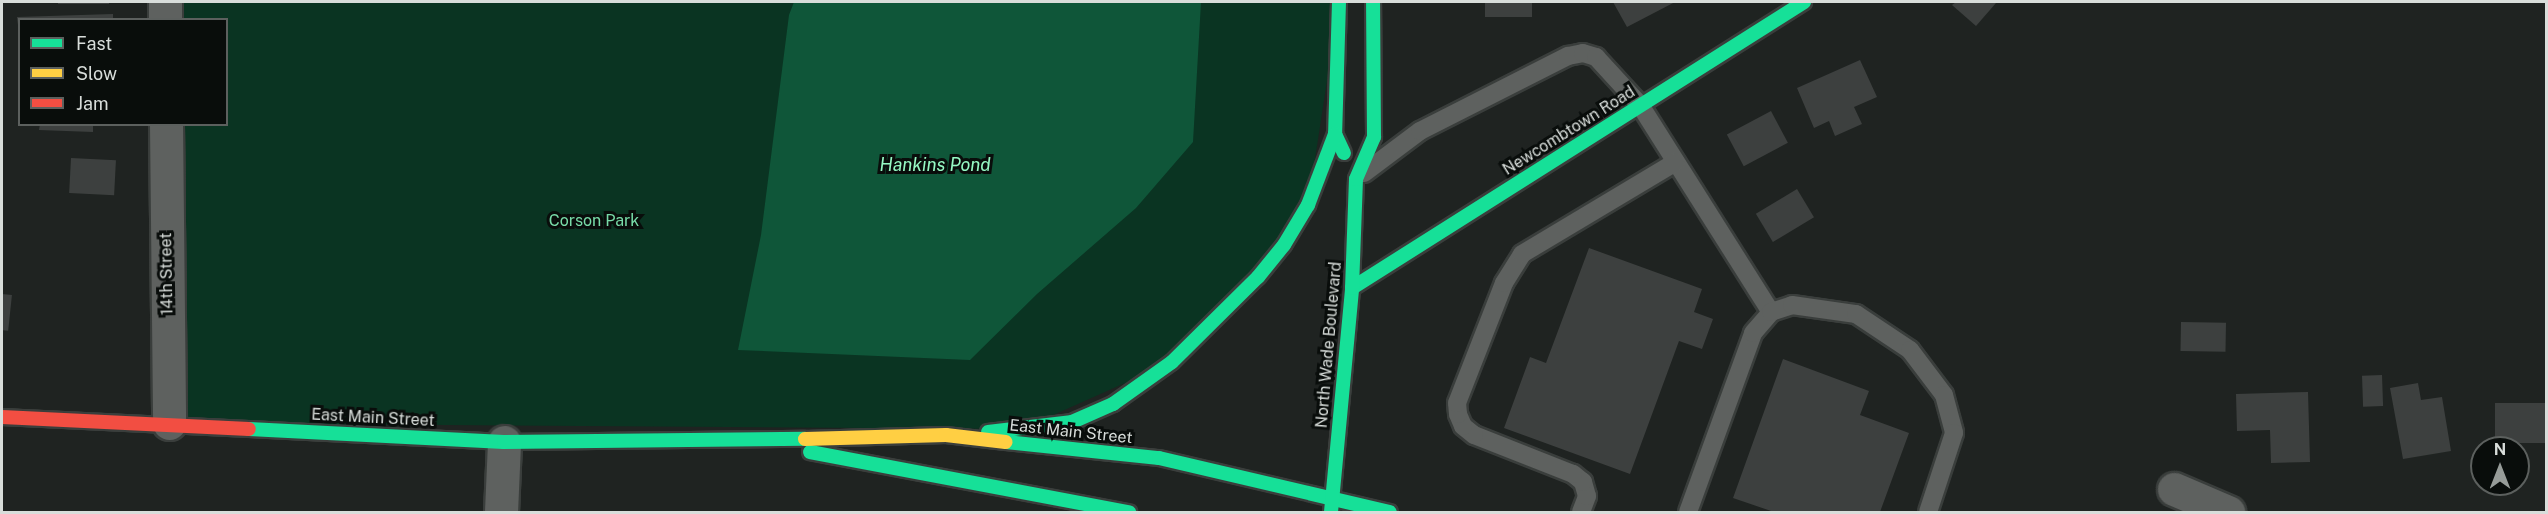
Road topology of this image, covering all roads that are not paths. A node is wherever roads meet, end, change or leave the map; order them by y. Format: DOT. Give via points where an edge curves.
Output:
graph roads {
  1 [pos="165,2"];
  2 [pos="1339,2"];
  3 [pos="1373,2"];
  4 [pos="1804,2"];
  5 [pos="165,18"];
  6 [pos="1640,105"];
  7 [pos="166,126"];
  8 [pos="1335,134"];
  9 [pos="1676,162"];
  10 [pos="1356,179"];
  11 [pos="1352,288"];
  12 [pos="1771,312"];
  13 [pos="2,417"];
  14 [pos="169,423"];
  15 [pos="946,435"];
  16 [pos="743,441"];
  17 [pos="504,442"];
  18 [pos="2174,489"];
  19 [pos="1332,496"];
  20 [pos="501,513"];
  21 [pos="1130,513"];
  22 [pos="1331,513"];
  23 [pos="1390,513"];
  24 [pos="1581,513"];
  25 [pos="1688,513"];
  26 [pos="1928,513"];
  27 [pos="2228,513"];
  1 -- 5 [label="street"];
  2 -- 8 [label="main road, North Wade Boulevard"];
  3 -- 10 [label="main road, North Wade Boulevard" via="1374,137"];
  4 -- 6 [label="main road, Newcombtown Road"];
  6 -- 9 [label="lane"];
  6 -- 10 [label="lane" via="1596,57 1583,53 1568,56 1420,131"];
  6 -- 11 [label="main road, Newcombtown Road"];
  7 -- 14 [label="street, 14th Street"];
  8 -- 10 [label="main road, North Wade Boulevard"];
  8 -- 15 [label="main road" via="1308,205 1284,245 1258,277 1172,362 1113,404 1072,422"];
  9 -- 12 [label="lane"];
  9 -- 24 [label="lane" via="1522,254 1504,283 1457,403 1463,426 1474,435 1573,474 1583,482 1587,496"];
  10 -- 11 [label="main road, North Wade Boulevard"];
  11 -- 19 [label="main road, North Wade Boulevard"];
  12 -- 25 [label="lane" via="1753,333"];
  12 -- 26 [label="lane" via="1792,305 1856,314 1910,351 1944,395 1954,433"];
  13 -- 14 [label="main road, East Main Street"];
  14 -- 17 [label="main road, East Main Street"];
  15 -- 16 [label="main road, East Main Street"];
  15 -- 19 [label="main road, East Main Street" via="1159,458"];
  16 -- 17 [label="main road, East Main Street"];
  16 -- 21 [label="main road, East Main Street"];
  17 -- 20 [label="street"];
  18 -- 27 [label="street"];
  19 -- 22 [label="main road, North Wade Boulevard"];
  19 -- 23 [label="main road, East Main Street"];
}
